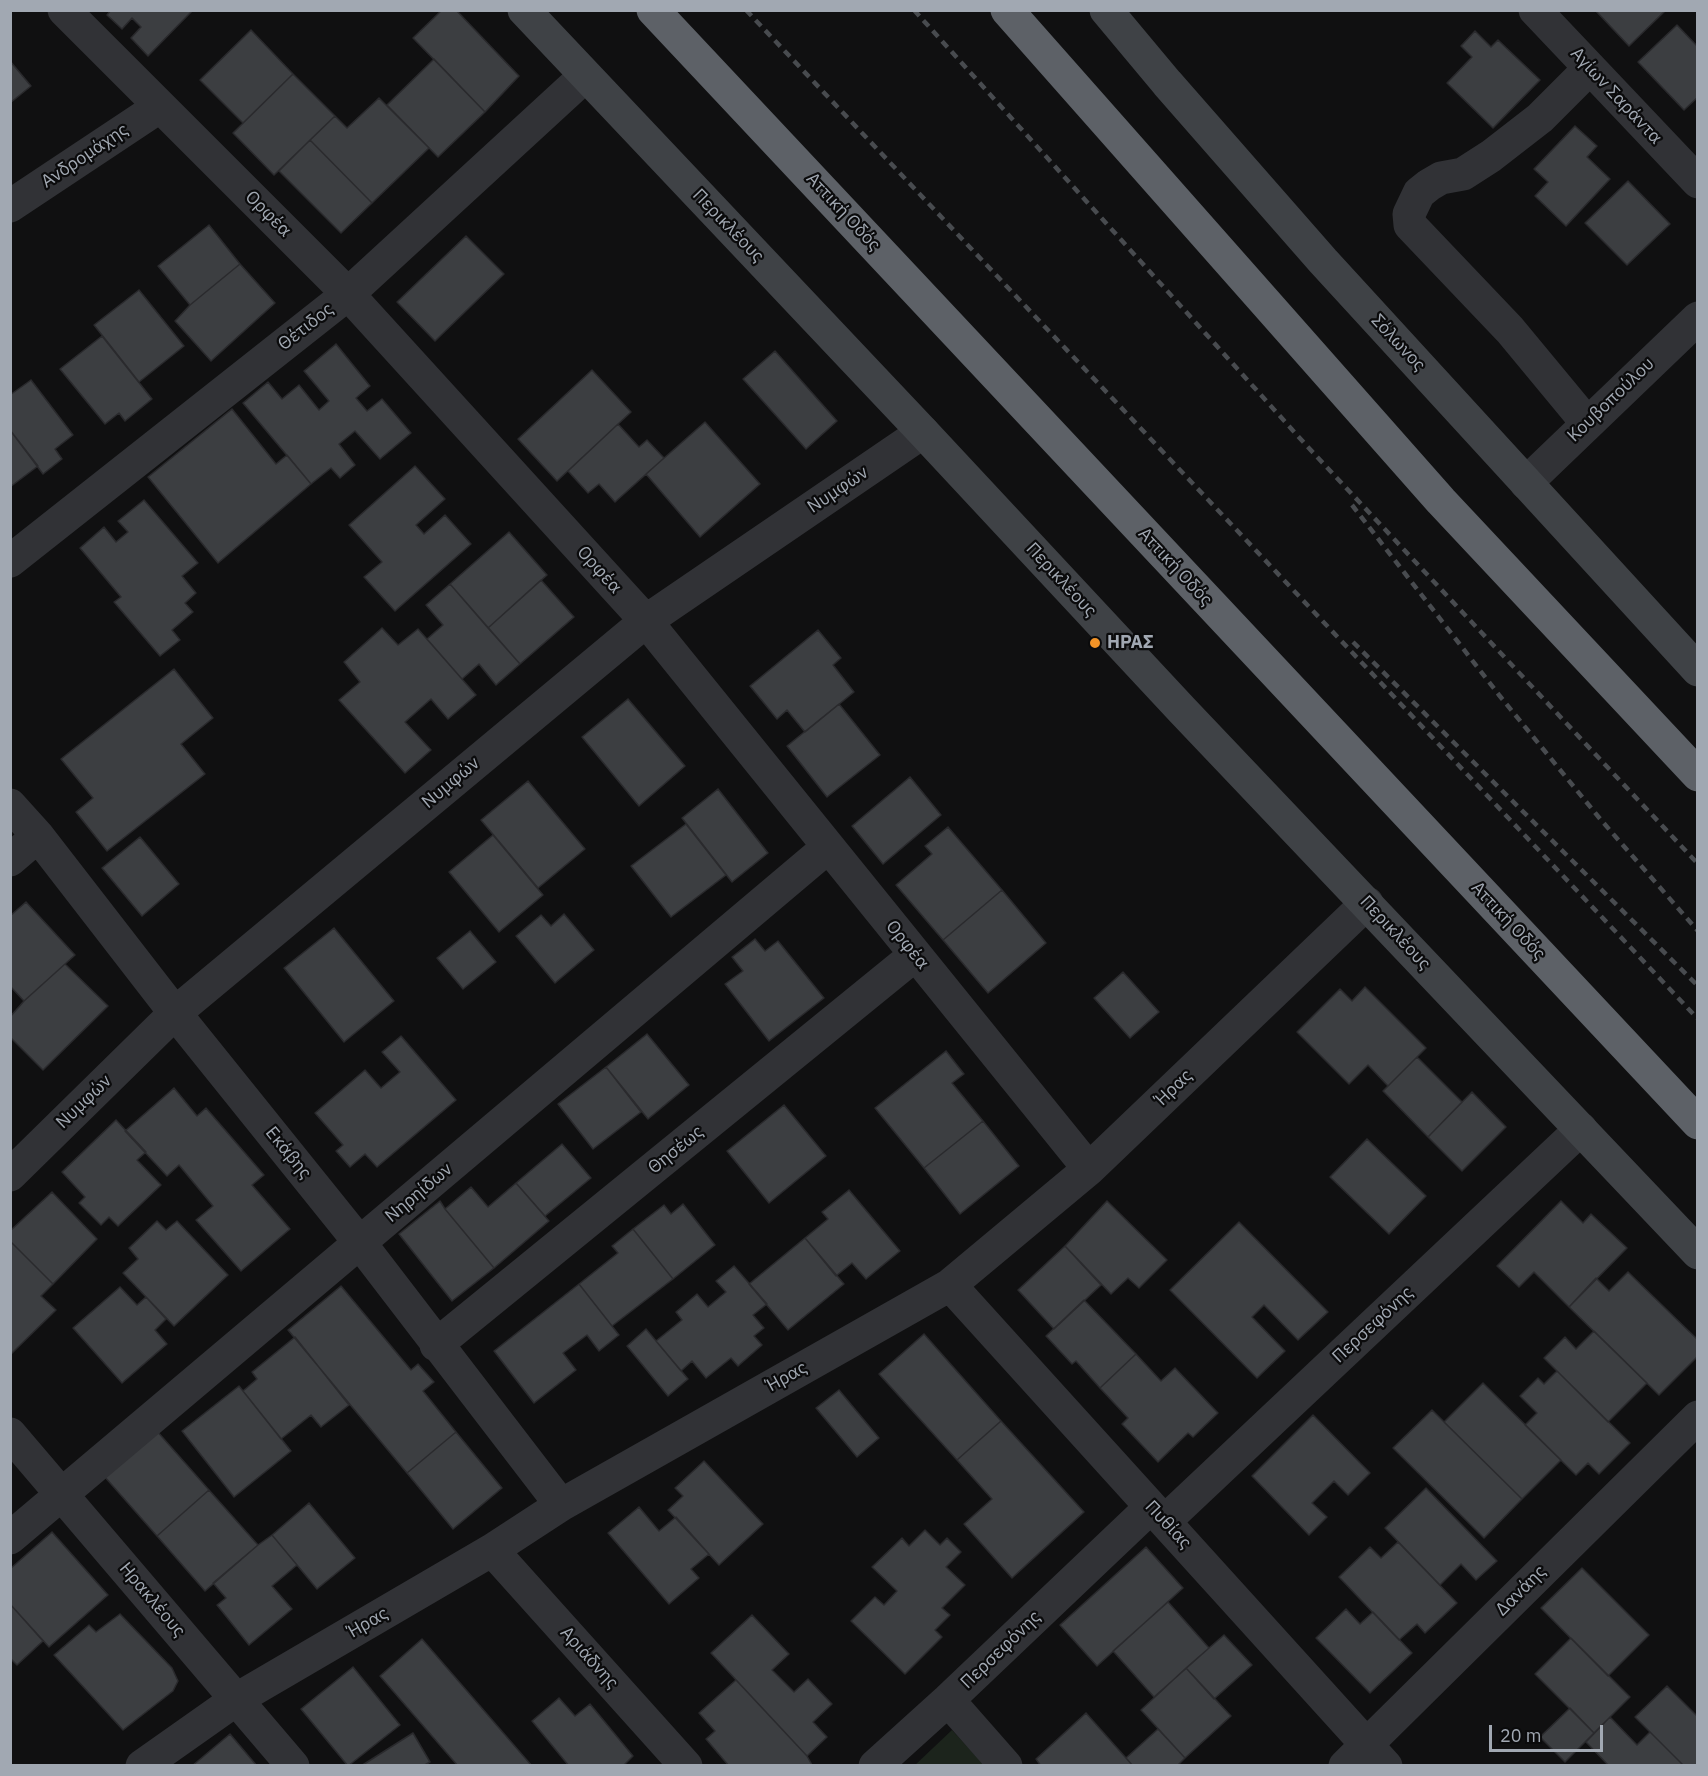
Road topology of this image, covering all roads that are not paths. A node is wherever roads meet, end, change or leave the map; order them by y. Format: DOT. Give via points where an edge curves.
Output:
graph roads {
  1 [pos="64,10"];
  2 [pos="524,10"];
  3 [pos="654,10"];
  4 [pos="1007,10"];
  5 [pos="1106,10"];
  6 [pos="1535,10"];
  7 [pos="1590,68"];
  8 [pos="585,76"];
  9 [pos="159,106"];
  10 [pos="1698,182"];
  11 [pos="10,206"];
  12 [pos="348,294"];
  13 [pos="1698,318"];
  14 [pos="1587,423"];
  15 [pos="923,432"];
  16 [pos="1526,483"];
  17 [pos="10,561"];
  18 [pos="646,621"];
  19 [pos="1698,670"];
  20 [pos="1698,775"];
  21 [pos="10,804"];
  22 [pos="38,836"];
  23 [pos="827,848"];
  24 [pos="10,860"];
  25 [pos="1367,903"];
  26 [pos="915,955"];
  27 [pos="175,1013"];
  28 [pos="1698,1123"];
  29 [pos="1581,1129"];
  30 [pos="1089,1169"];
  31 [pos="10,1175"];
  32 [pos="360,1243"];
  33 [pos="1698,1253"];
  34 [pos="950,1285"];
  35 [pos="436,1345"];
  36 [pos="1698,1416"];
  37 [pos="10,1434"];
  38 [pos="63,1495"];
  39 [pos="561,1505"];
  40 [pos="1158,1514"];
  41 [pos="10,1538"];
  42 [pos="492,1550"];
  43 [pos="237,1699"];
  44 [pos="948,1700"];
  45 [pos="1366,1758"];
  46 [pos="142,1766"];
  47 [pos="293,1766"];
  48 [pos="686,1766"];
  49 [pos="874,1766"];
  50 [pos="1006,1766"];
  1 -- 9 [label="street, Ορφέα"];
  2 -- 8 [label="street, Περικλέους"];
  3 -- 28 [label="highway, Αττική Οδός"];
  4 -- 20 [label="highway" via="1441,501"];
  5 -- 16 [label="street, Σόλωνος" via="1323,261"];
  6 -- 7 [label="street, Αγίων Σαράντα"];
  7 -- 10 [label="street, Αγίων Σαράντα"];
  7 -- 14 [label="street" via="1540,118 1491,156 1463,174 1429,185 1408,214 1410,225 1510,330"];
  8 -- 12 [label="street, Θέτιδος"];
  8 -- 15 [label="street, Περικλέους"];
  9 -- 11 [label="street, Ανδρομάχης"];
  9 -- 12 [label="street, Ορφέα"];
  12 -- 17 [label="street, Θέτιδος"];
  12 -- 18 [label="street, Ορφέα"];
  13 -- 14 [label="street, Κουβοπούλου"];
  14 -- 16 [label="street, Κουβοπούλου"];
  15 -- 18 [label="street, Νυμφών"];
  15 -- 25 [label="street, Περικλέους"];
  16 -- 19 [label="street, Σόλωνος"];
  18 -- 23 [label="street, Ορφέα"];
  18 -- 27 [label="street, Νυμφών"];
  21 -- 22 [label="street, Εκάβης"];
  22 -- 24 [label="street"];
  22 -- 27 [label="street, Εκάβης"];
  23 -- 26 [label="street, Ορφέα"];
  23 -- 32 [label="street, Νηρηίδων"];
  25 -- 29 [label="street, Περικλέους"];
  25 -- 30 [label="street, Ήρας"];
  26 -- 30 [label="street, Ορφέα"];
  26 -- 35 [label="street, Θησέως"];
  27 -- 31 [label="street, Νυμφών"];
  27 -- 32 [label="street, Εκάβης"];
  29 -- 33 [label="street, Περικλέους"];
  29 -- 40 [label="street, Περσεφόνης"];
  30 -- 34 [label="street, Ήρας"];
  32 -- 35 [label="street, Εκάβης"];
  32 -- 38 [label="street, Νηρηίδων"];
  34 -- 39 [label="street, Ήρας"];
  34 -- 40 [label="street, Πυθίας"];
  35 -- 39 [label="street, Εκάβης"];
  36 -- 45 [label="street, Δανάης"];
  37 -- 38 [label="street, Ηρακλέους"];
  38 -- 41 [label="street, Νηρηίδων"];
  38 -- 43 [label="street, Ηρακλέους"];
  39 -- 42 [label="street, Ήρας"];
  40 -- 44 [label="street, Περσεφόνης"];
  40 -- 45 [label="street, Πυθίας"];
  42 -- 43 [label="street, Ήρας"];
  42 -- 48 [label="street, Αριάδνης"];
  43 -- 46 [label="street, Ήρας"];
  43 -- 47 [label="street, Ηρακλέους"];
  44 -- 49 [label="street, Περσεφόνης"];
  44 -- 50 [label="street"];
}
